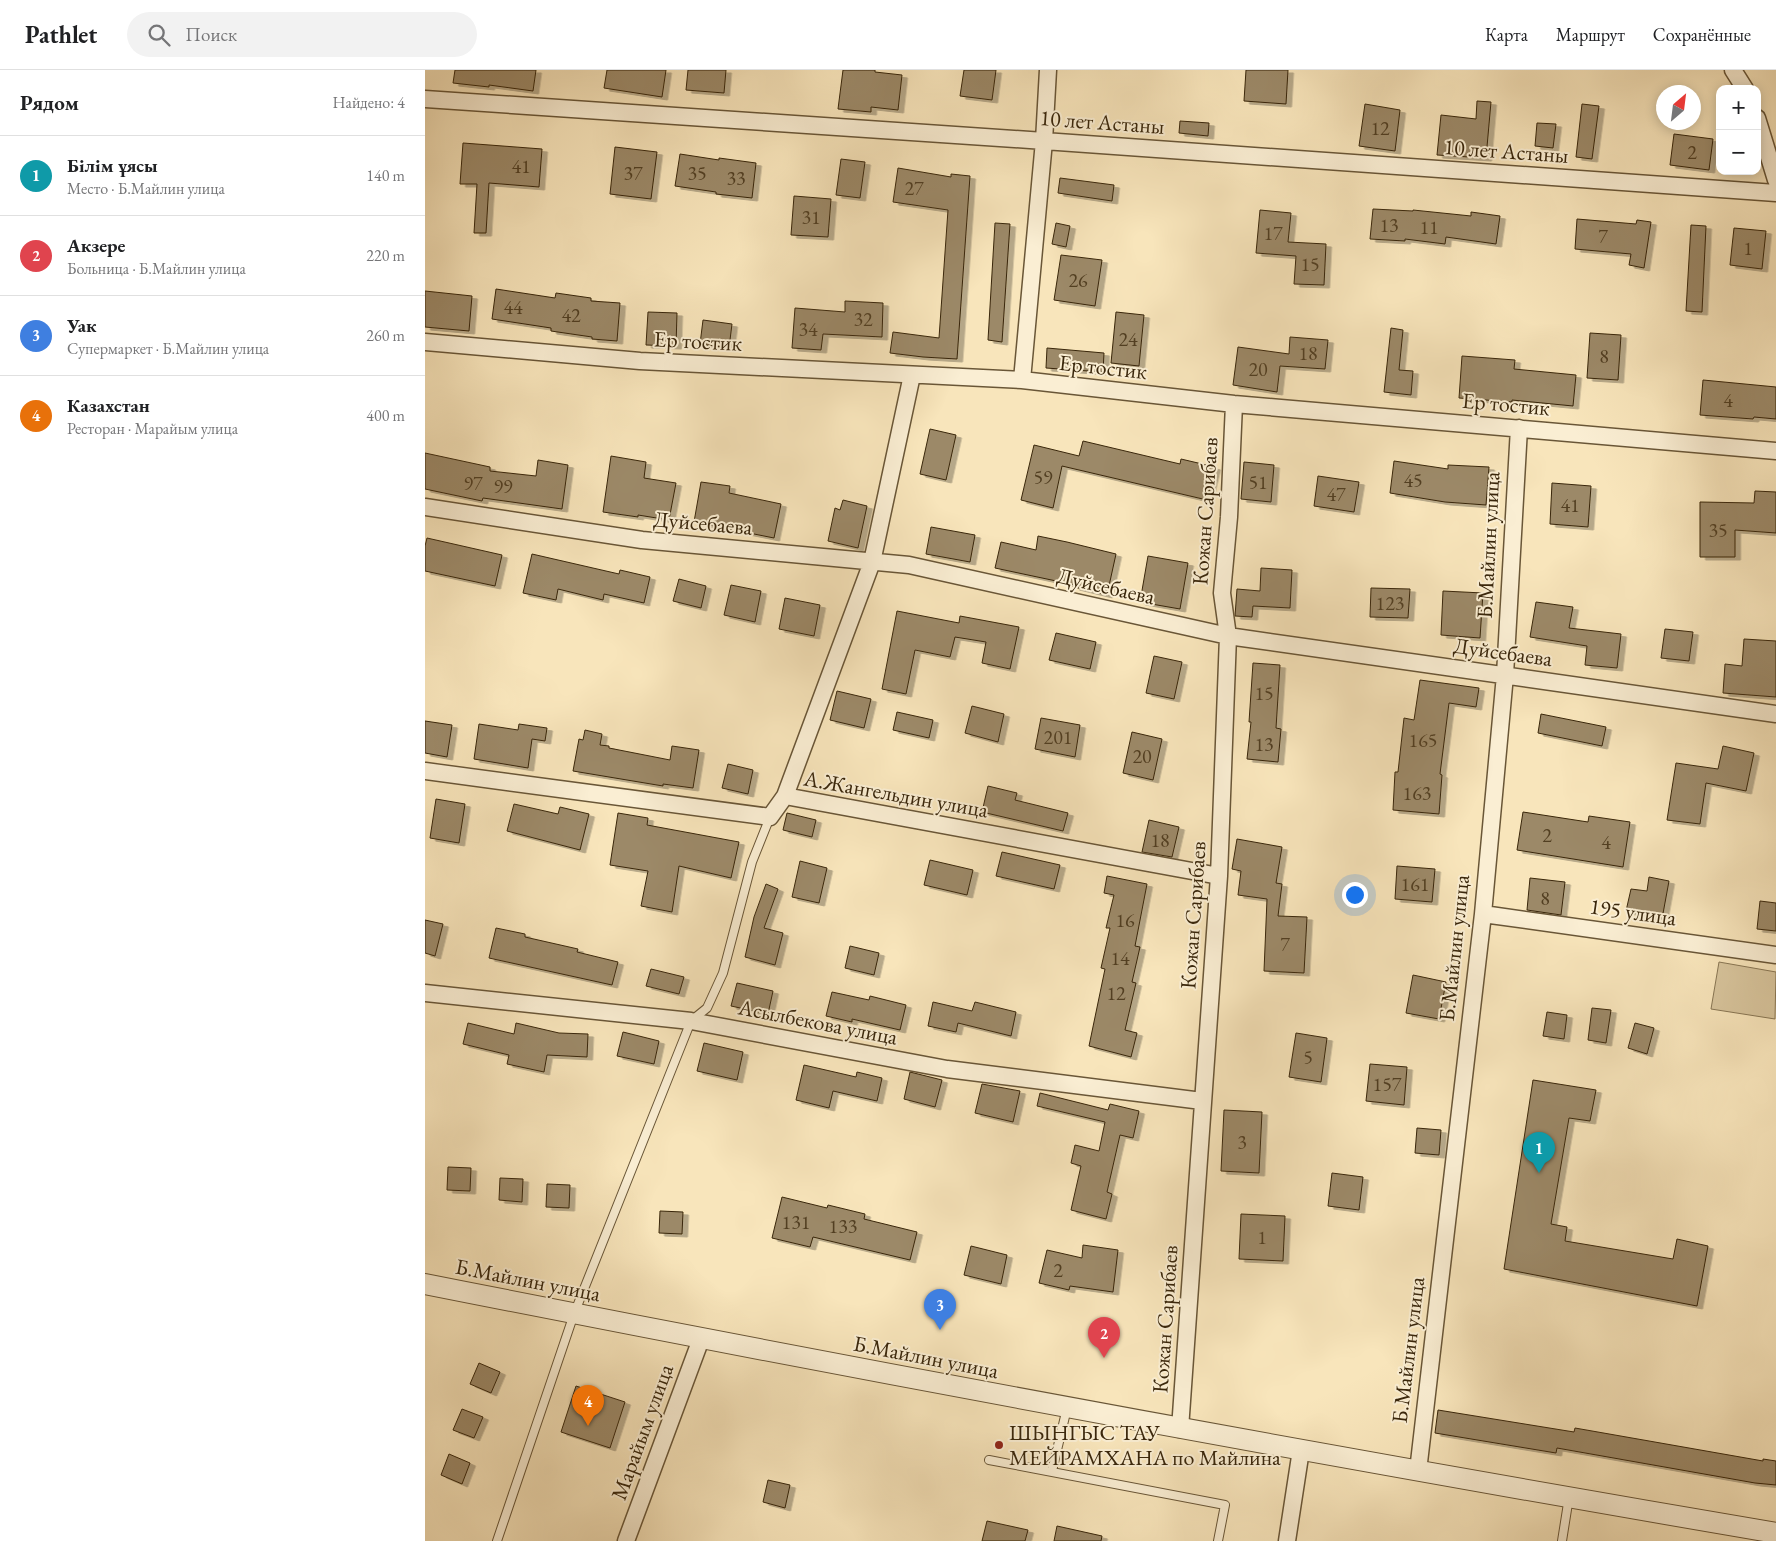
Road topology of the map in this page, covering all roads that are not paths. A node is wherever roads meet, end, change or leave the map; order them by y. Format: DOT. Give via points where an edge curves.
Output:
graph roads {
  1 [pos="1048,70"];
  2 [pos="1733,70"];
  3 [pos="1742,85"];
  4 [pos="425,99"];
  5 [pos="1761,130"];
  6 [pos="1044,141"];
  7 [pos="1776,180"];
  8 [pos="1776,193"];
  9 [pos="425,342"];
  10 [pos="913,375"];
  11 [pos="1022,380"];
  12 [pos="1234,404"];
  13 [pos="1519,428"];
  14 [pos="1776,451"];
  15 [pos="425,507"];
  16 [pos="872,562"];
  17 [pos="1228,636"];
  18 [pos="1505,674"];
  19 [pos="1776,714"];
  20 [pos="425,771"];
  21 [pos="785,796"];
  22 [pos="770,817"];
  23 [pos="1219,876"];
  24 [pos="1483,914"];
  25 [pos="1776,955"];
  26 [pos="425,993"];
  27 [pos="691,1021"];
  28 [pos="1202,1101"];
  29 [pos="425,1284"];
  30 [pos="574,1314"];
  31 [pos="701,1339"];
  32 [pos="1067,1408"];
  33 [pos="1180,1429"];
  34 [pos="1301,1450"];
  35 [pos="989,1460"];
  36 [pos="1052,1471"];
  37 [pos="1418,1471"];
  38 [pos="1569,1497"];
  39 [pos="1776,1533"];
  40 [pos="1749,1535"];
  41 [pos="497,1541"];
  42 [pos="626,1541"];
  43 [pos="1217,1541"];
  44 [pos="1287,1541"];
  45 [pos="1562,1541"];
  1 -- 6 [label="street"];
  2 -- 3 [label="street"];
  4 -- 6 [label="street, 10 лет Астаны"];
  5 -- 7 [label="street"];
  6 -- 8 [label="street, 10 лет Астаны"];
  6 -- 11 [label="street"];
  9 -- 10 [label="street, Ер тостик" via="640,361"];
  10 -- 11 [label="street, Ер тостик"];
  10 -- 16 [label="street"];
  11 -- 12 [label="street, Ер тостик"];
  12 -- 13 [label="street, Ер тостик"];
  12 -- 17 [label="street, Кожан Сарибаев" via="1222,593"];
  13 -- 14 [label="street, Ер тостик"];
  13 -- 18 [label="street, Б.Майлин улица"];
  15 -- 16 [label="street, Дуйсебаева" via="642,540"];
  16 -- 17 [label="street, Дуйсебаева" via="909,565"];
  16 -- 21 [label="street"];
  17 -- 18 [label="street, Дуйсебаева"];
  17 -- 23 [label="street, Кожан Сарибаев"];
  18 -- 19 [label="street, Дуйсебаева"];
  18 -- 24 [label="street, Б.Майлин улица"];
  20 -- 22 [label="street"];
  21 -- 22 [label="street, А.Жангельдин улица"];
  21 -- 23 [label="street, А.Жангельдин улица"];
  22 -- 27 [label="lane" via="752,862 723,973 707,1008"];
  23 -- 28 [label="street, Кожан Сарибаев"];
  24 -- 25 [label="street, 195 улица"];
  24 -- 37 [label="street, Б.Майлин улица"];
  26 -- 27 [label="street, Асылбекова улица"];
  27 -- 28 [label="street, Асылбекова улица" via="947,1068"];
  27 -- 30 [label="lane"];
  28 -- 33 [label="street, Кожан Сарибаев"];
  29 -- 30 [label="street, Б.Майлин улица"];
  30 -- 31 [label="street, Б.Майлин улица"];
  30 -- 41 [label="lane"];
  31 -- 32 [label="street, Б.Майлин улица"];
  31 -- 42 [label="street, Марайым улица"];
  32 -- 33 [label="street, Б.Майлин улица"];
  32 -- 36 [label="lane"];
  33 -- 34 [label="street, Б.Майлин улица"];
  34 -- 37 [label="street, Б.Майлин улица"];
  34 -- 44 [label="street"];
  35 -- 36 [label="lane"];
  36 -- 43 [label="lane" via="1225,1505"];
  37 -- 38 [label="street, Б.Майлин улица"];
  38 -- 40 [label="street, Б.Майлин улица"];
  38 -- 45 [label="lane"];
  39 -- 40 [label="street, Б.Майлин улица"];
}
